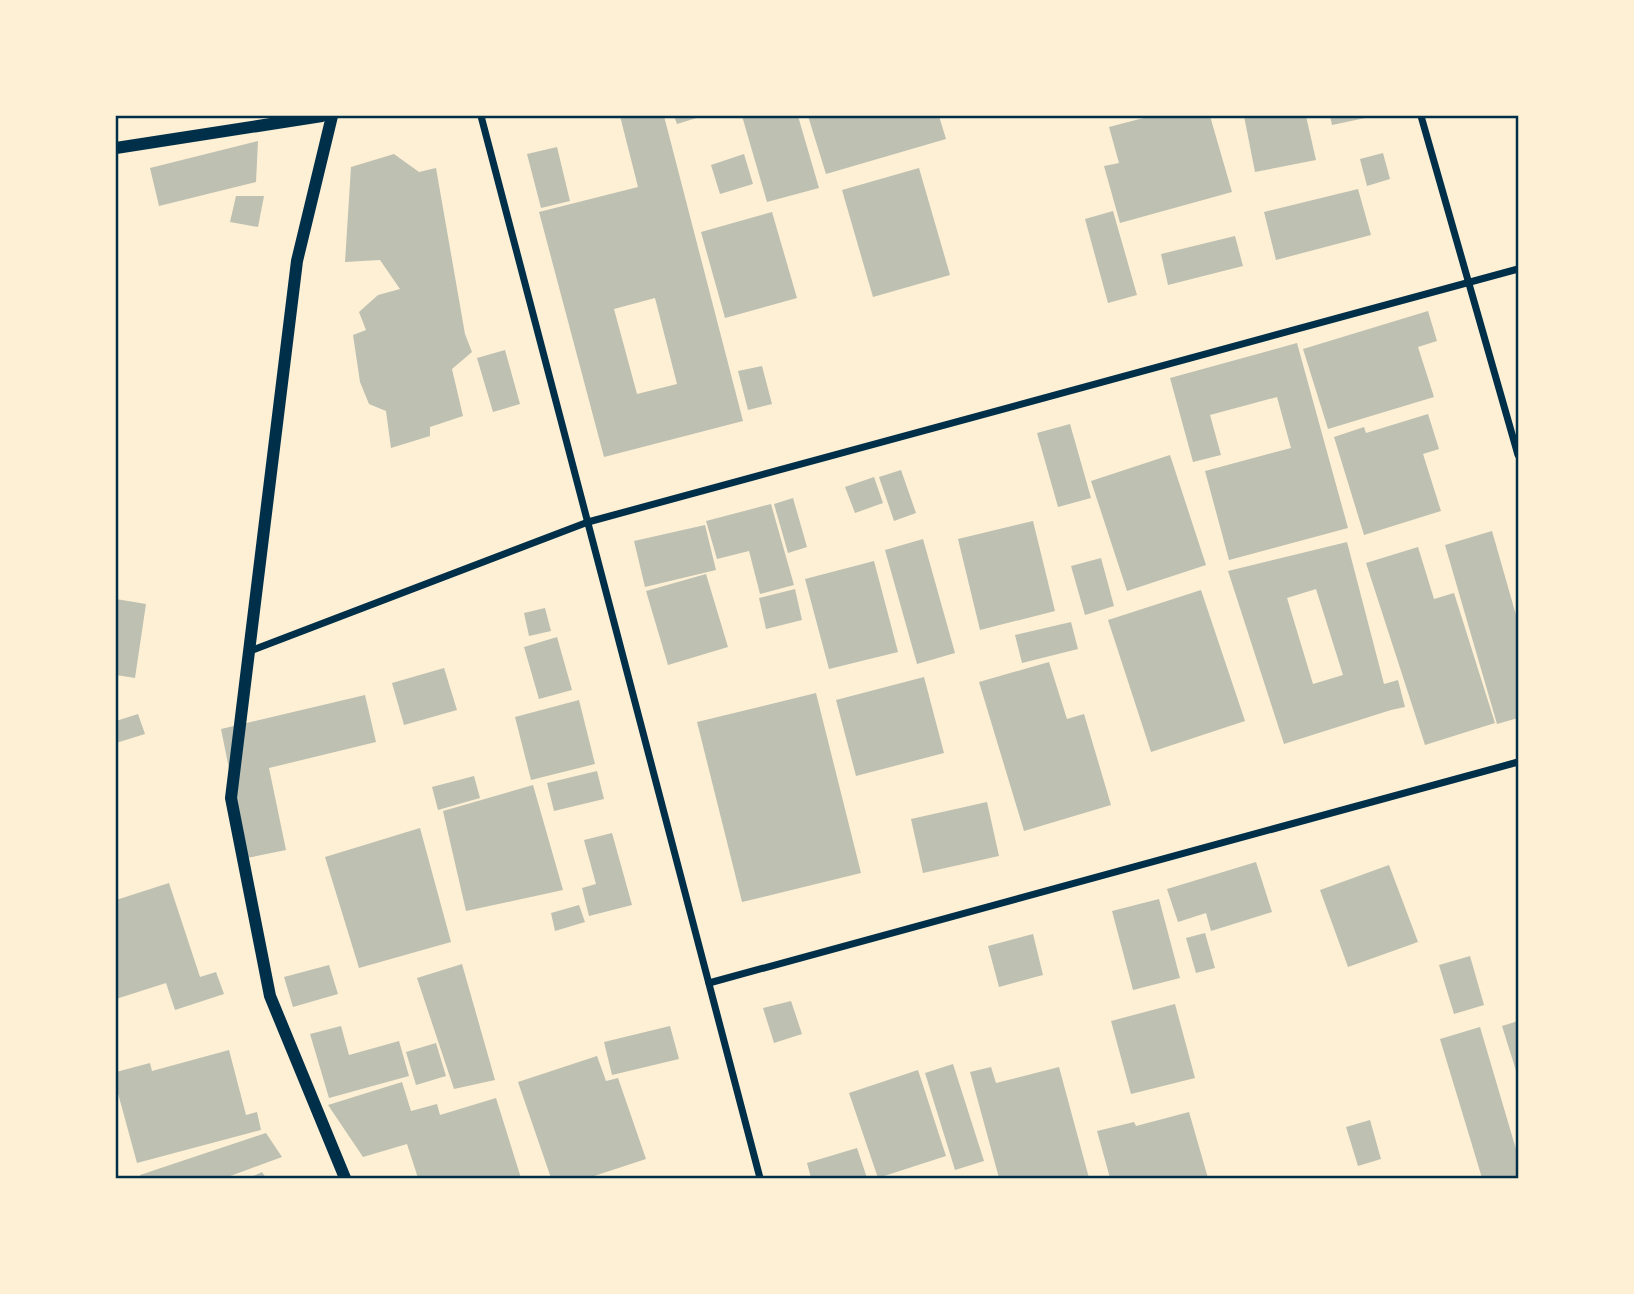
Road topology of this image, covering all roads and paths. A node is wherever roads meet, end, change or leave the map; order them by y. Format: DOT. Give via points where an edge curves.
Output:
graph roads {
  1 [pos="322,116"];
  2 [pos="331,116"];
  3 [pos="481,116"];
  4 [pos="1421,116"];
  5 [pos="116,148"];
  6 [pos="1518,270"];
  7 [pos="1469,283"];
  8 [pos="1518,455"];
  9 [pos="589,522"];
  10 [pos="250,651"];
  11 [pos="1518,762"];
  12 [pos="709,983"];
  13 [pos="345,1178"];
  14 [pos="760,1178"];
  1 -- 5 [label="street"];
  2 -- 10 [label="street" via="297,261"];
  3 -- 9 [label="street"];
  4 -- 7 [label="street"];
  6 -- 7 [label="street"];
  7 -- 8 [label="street"];
  7 -- 9 [label="street"];
  9 -- 10 [label="street"];
  9 -- 12 [label="street"];
  10 -- 13 [label="street" via="231,798 270,996"];
  11 -- 12 [label="street"];
  12 -- 14 [label="street"];
}
